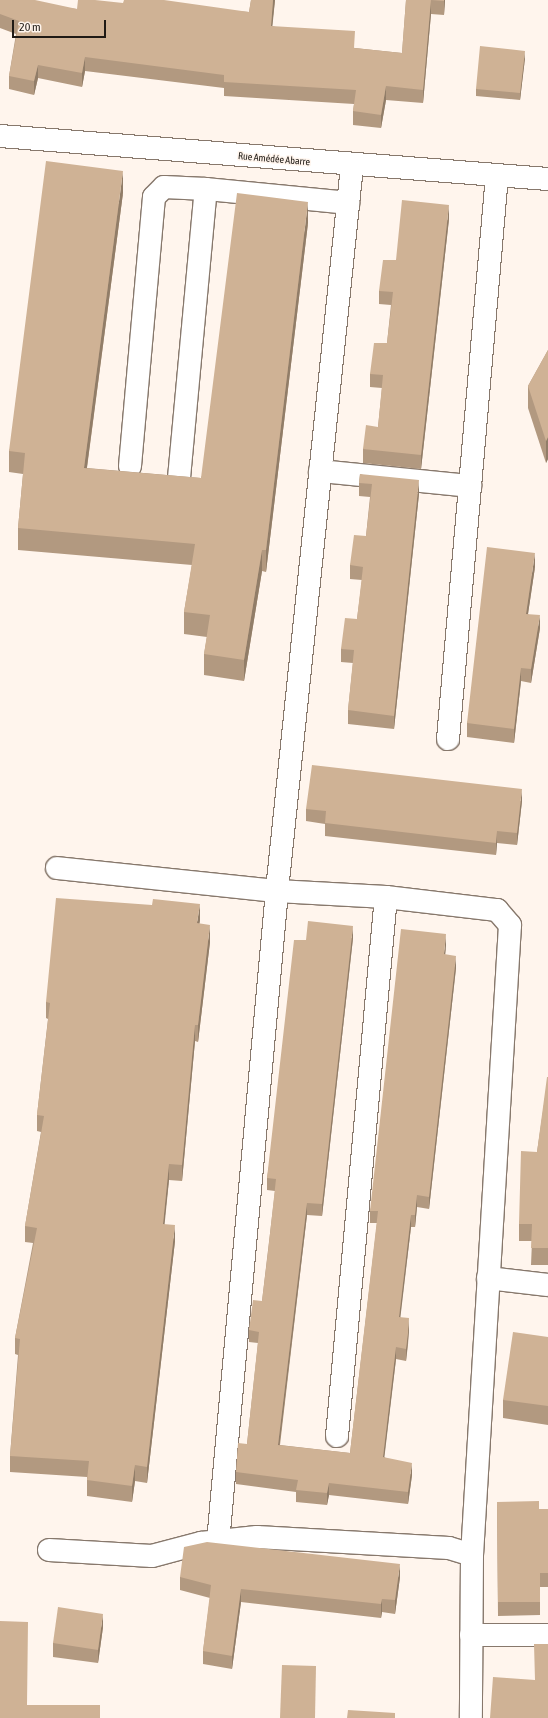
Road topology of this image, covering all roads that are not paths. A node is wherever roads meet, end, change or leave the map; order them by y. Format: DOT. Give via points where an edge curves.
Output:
graph roads {
  1 [pos="0,136"];
  2 [pos="352,166"];
  3 [pos="498,175"];
  4 [pos="548,179"];
  5 [pos="206,189"];
  6 [pos="348,203"];
  7 [pos="130,466"];
  8 [pos="320,471"];
  9 [pos="179,478"];
  10 [pos="470,486"];
  11 [pos="448,739"];
  12 [pos="57,868"];
  13 [pos="277,891"];
  14 [pos="386,897"];
  15 [pos="488,1278"];
  16 [pos="548,1285"];
  17 [pos="337,1436"];
  18 [pos="218,1542"];
  19 [pos="49,1550"];
  20 [pos="472,1555"];
  21 [pos="472,1635"];
  22 [pos="548,1635"];
  23 [pos="471,1718"];
  1 -- 2 [label="street, Rue Amédée Abarre"];
  2 -- 3 [label="street, Rue Amédée Abarre"];
  2 -- 6 [label="street"];
  3 -- 4 [label="street, Rue Amédée Abarre"];
  3 -- 10 [label="street"];
  5 -- 6 [label="street"];
  5 -- 7 [label="street" via="164,187 154,197"];
  5 -- 9 [label="street"];
  6 -- 8 [label="street"];
  8 -- 10 [label="street"];
  8 -- 13 [label="street"];
  10 -- 11 [label="street"];
  12 -- 13 [label="street"];
  13 -- 14 [label="street"];
  13 -- 18 [label="street"];
  14 -- 15 [label="street" via="497,910 510,925"];
  14 -- 17 [label="street"];
  15 -- 16 [label="street"];
  15 -- 20 [label="street"];
  18 -- 19 [label="street" via="201,1543 152,1556"];
  18 -- 20 [label="street" via="257,1537 448,1548"];
  20 -- 21 [label="street"];
  21 -- 22 [label="street"];
  21 -- 23 [label="street"];
}
